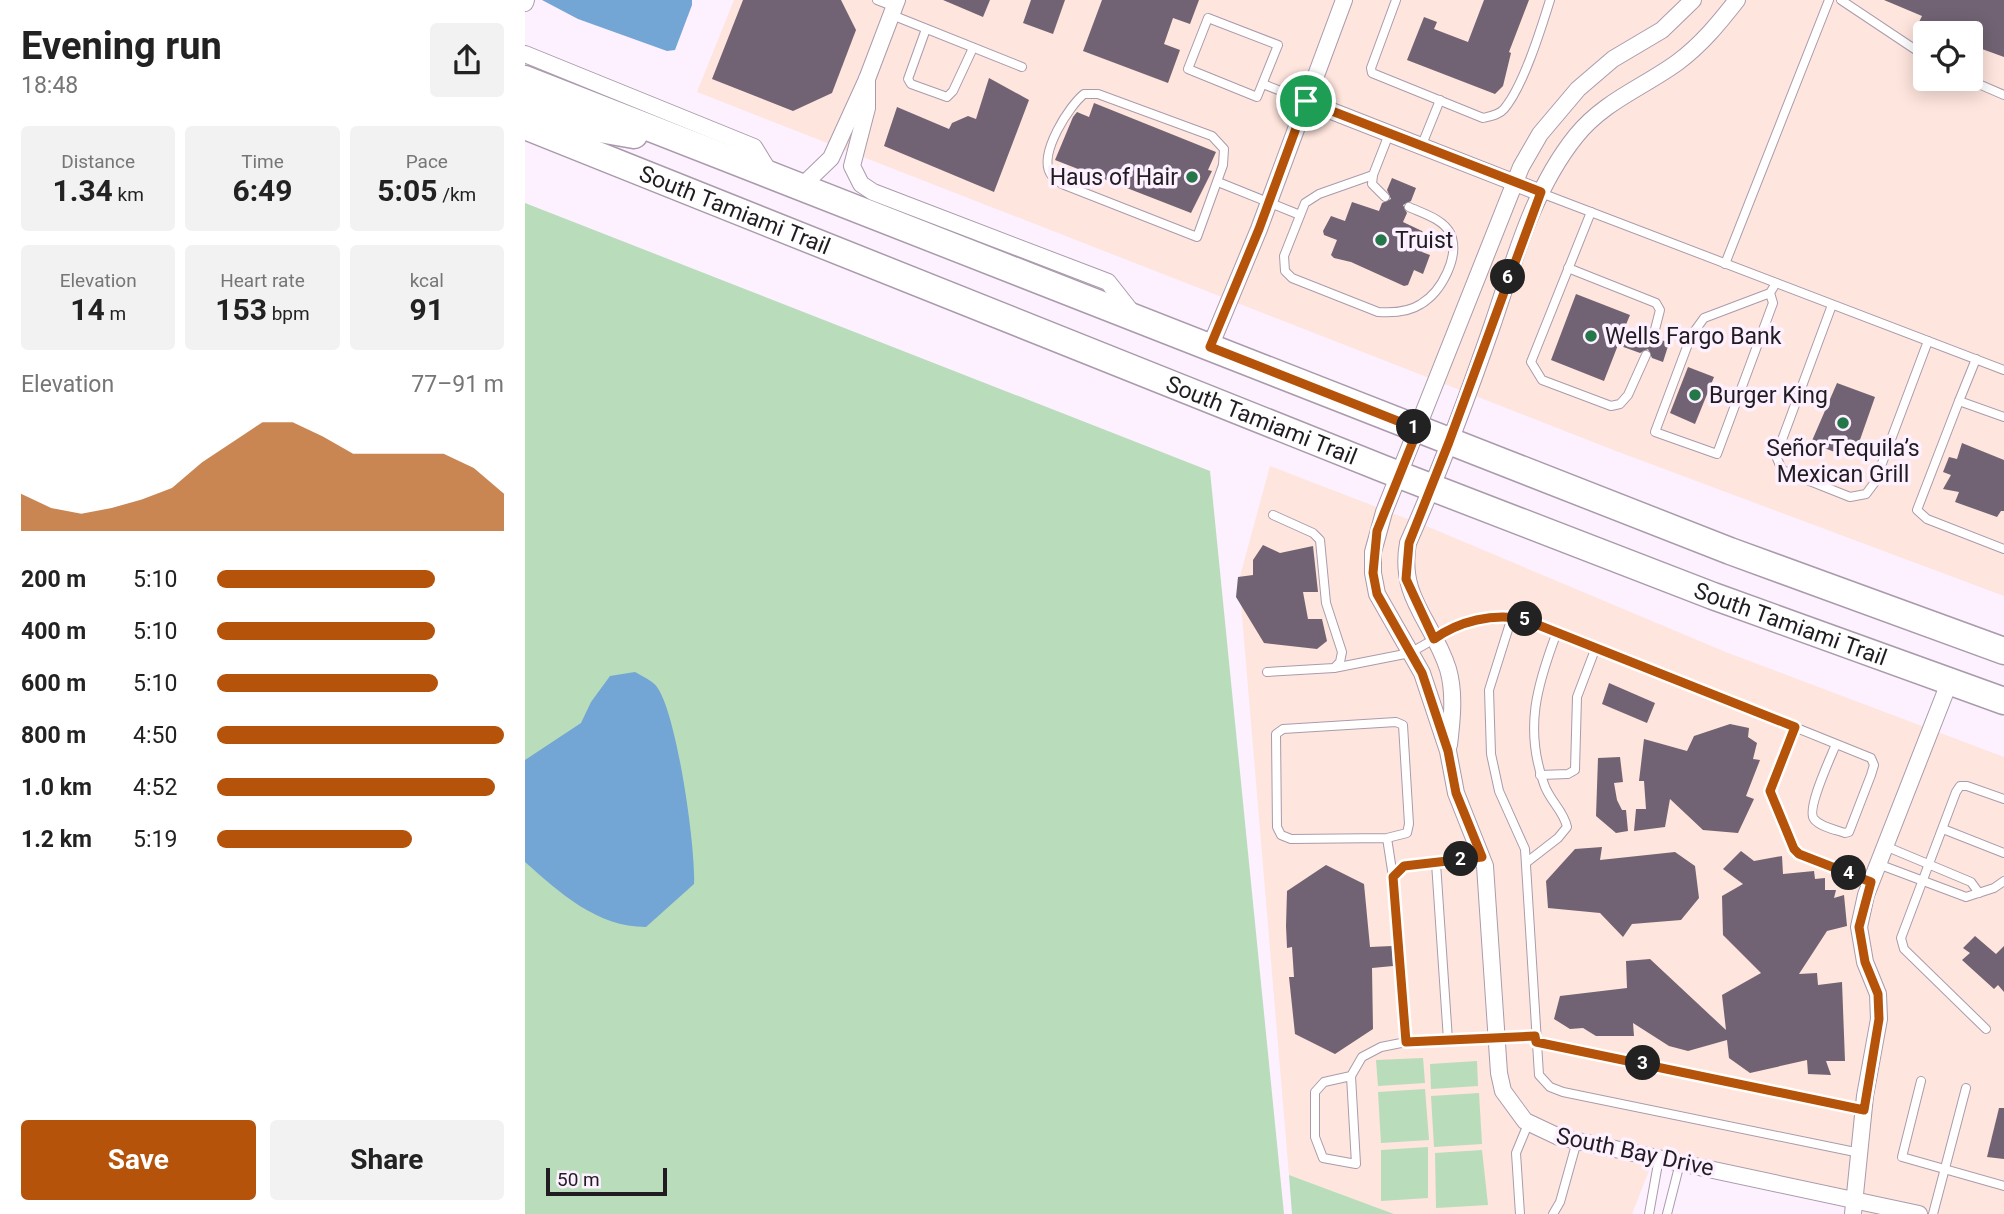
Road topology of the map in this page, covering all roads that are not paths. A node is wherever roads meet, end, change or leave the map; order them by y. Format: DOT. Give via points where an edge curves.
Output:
graph roads {
  1 [pos="877,0"];
  2 [pos="1396,0"];
  3 [pos="1550,0"];
  4 [pos="1693,0"];
  5 [pos="1737,0"];
  6 [pos="1829,0"];
  7 [pos="1841,0"];
  8 [pos="1340,1"];
  9 [pos="894,7"];
  10 [pos="926,29"];
  11 [pos="973,48"];
  12 [pos="1913,48"];
  13 [pos="525,54"];
  14 [pos="1022,67"];
  15 [pos="525,79"];
  16 [pos="867,79"];
  17 [pos="1263,84"];
  18 [pos="1983,86"];
  19 [pos="2004,95"];
  20 [pos="1440,100"];
  21 [pos="1306,101"];
  22 [pos="525,102"];
  23 [pos="525,125"];
  24 [pos="1389,134"];
  25 [pos="691,146"];
  26 [pos="1421,147"];
  27 [pos="1373,174"];
  28 [pos="774,178"];
  29 [pos="1218,182"];
  30 [pos="1514,182"];
  31 [pos="800,188"];
  32 [pos="1541,192"];
  33 [pos="1385,197"];
  34 [pos="1267,202"];
  35 [pos="1409,207"];
  36 [pos="1591,212"];
  37 [pos="1300,215"];
  38 [pos="1725,264"];
  39 [pos="1568,268"];
  40 [pos="1776,283"];
  41 [pos="1770,293"];
  42 [pos="1832,305"];
  43 [pos="1136,318"];
  44 [pos="1653,337"];
  45 [pos="1928,341"];
  46 [pos="1210,347"];
  47 [pos="1646,355"];
  48 [pos="1976,359"];
  49 [pos="2004,370"];
  50 [pos="1959,401"];
  51 [pos="2004,417"];
  52 [pos="1418,429"];
  53 [pos="1449,442"];
  54 [pos="1399,475"];
  55 [pos="1432,487"];
  56 [pos="1273,515"];
  57 [pos="2004,549"];
  58 [pos="1512,617"];
  59 [pos="1557,632"];
  60 [pos="1434,639"];
  61 [pos="1998,646"];
  62 [pos="1596,647"];
  63 [pos="1410,653"];
  64 [pos="1334,668"];
  65 [pos="1267,672"];
  66 [pos="1949,683"];
  67 [pos="2004,701"];
  68 [pos="1795,727"];
  69 [pos="1836,744"];
  70 [pos="1448,751"];
  71 [pos="1540,775"];
  72 [pos="2004,799"];
  73 [pos="1943,829"];
  74 [pos="1387,838"];
  75 [pos="1885,846"];
  76 [pos="2004,853"];
  77 [pos="1482,857"];
  78 [pos="1527,862"];
  79 [pos="1436,863"];
  80 [pos="1878,864"];
  81 [pos="1930,864"];
  82 [pos="1393,877"];
  83 [pos="1923,880"];
  84 [pos="2004,881"];
  85 [pos="1871,882"];
  86 [pos="1979,893"];
  87 [pos="1986,1029"];
  88 [pos="1497,1037"];
  89 [pos="1535,1039"];
  90 [pos="1448,1040"];
  91 [pos="1406,1042"];
  92 [pos="1351,1076"];
  93 [pos="1921,1081"];
  94 [pos="1966,1088"];
  95 [pos="1864,1110"];
  96 [pos="1528,1124"];
  97 [pos="1577,1141"];
  98 [pos="1860,1153"];
  99 [pos="1659,1158"];
  100 [pos="1680,1162"];
  101 [pos="1945,1167"];
  102 [pos="2004,1186"];
  103 [pos="1854,1207"];
  104 [pos="1520,1214"];
  105 [pos="1553,1214"];
  106 [pos="1649,1214"];
  107 [pos="1667,1214"];
  108 [pos="1919,1214"];
  109 [pos="1933,1214"];
  1 -- 9 [label="lane"];
  2 -- 20 [label="lane" via="1372,74"];
  3 -- 20 [label="lane" via="1503,110 1483,118"];
  4 -- 30 [label="street, South Bay Drive" via="1662,30 1613,59 1578,89 1540,134"];
  5 -- 32 [label="street, South Bay Drive" via="1691,52 1588,122"];
  6 -- 38 [label="lane"];
  7 -- 12 [label="lane"];
  8 -- 21 [label="street"];
  9 -- 10 [label="lane"];
  9 -- 16 [label="street"];
  10 -- 11 [label="lane"];
  10 -- 11 [label="lane" via="908,79 921,89 947,97"];
  11 -- 14 [label="lane"];
  13 -- 28 [label="street" via="754,147"];
  15 -- 25 [label="main road, South Tamiami Trail"];
  16 -- 31 [label="street" via="831,158"];
  16 -- 43 [label="street" via="867,108 852,166 861,184 1108,282"];
  17 -- 17 [label="lane" via="1257,97 1188,69 1208,18 1278,45"];
  17 -- 21 [label="lane"];
  18 -- 19 [label="lane"];
  20 -- 26 [label="lane"];
  21 -- 24 [label="street"];
  21 -- 34 [label="street"];
  22 -- 25 [label="main road" via="594,128"];
  23 -- 54 [label="main road, South Tamiami Trail"];
  24 -- 26 [label="street"];
  24 -- 27 [label="lane"];
  25 -- 28 [label="main road, South Tamiami Trail"];
  26 -- 30 [label="street"];
  27 -- 33 [label="lane" via="1372,184"];
  27 -- 37 [label="lane" via="1319,194 1305,203"];
  28 -- 31 [label="main road, South Tamiami Trail"];
  29 -- 29 [label="lane" via="1197,237 1062,184 1050,175 1047,165 1067,112 1084,94 1098,94 1212,136 1224,149"];
  29 -- 34 [label="lane"];
  30 -- 32 [label="street"];
  30 -- 52 [label="street, South Bay Drive"];
  31 -- 43 [label="main road, South Tamiami Trail"];
  32 -- 36 [label="lane"];
  32 -- 53 [label="street, South Bay Drive"];
  34 -- 37 [label="lane"];
  34 -- 46 [label="street"];
  35 -- 37 [label="lane" via="1445,226 1452,239 1452,257 1445,277 1421,304 1389,313 1292,278 1285,271 1284,256"];
  36 -- 38 [label="lane"];
  36 -- 39 [label="lane"];
  38 -- 40 [label="lane"];
  39 -- 44 [label="lane" via="1655,303 1660,310"];
  39 -- 47 [label="lane" via="1531,362 1542,380 1611,406 1620,404"];
  40 -- 41 [label="lane"];
  40 -- 42 [label="lane"];
  41 -- 41 [label="lane" via="1773,303 1717,454 1655,432 1699,322"];
  42 -- 45 [label="lane"];
  42 -- 45 [label="lane" via="1776,456 1782,470 1850,497 1866,495 1875,482"];
  43 -- 46 [label="main road, South Tamiami Trail"];
  45 -- 48 [label="lane"];
  46 -- 52 [label="main road, South Tamiami Trail"];
  48 -- 49 [label="lane"];
  48 -- 50 [label="lane"];
  50 -- 51 [label="lane"];
  50 -- 57 [label="lane" via="1917,510 1927,519"];
  52 -- 53 [label="main road, South Tamiami Trail"];
  52 -- 54 [label="street, South Bay Drive"];
  53 -- 55 [label="street, South Bay Drive"];
  53 -- 61 [label="main road, South Tamiami Trail" via="1742,556"];
  54 -- 55 [label="main road, South Tamiami Trail"];
  54 -- 63 [label="street, South Bay Drive" via="1377,531 1373,573 1377,594"];
  55 -- 60 [label="street, South Bay Drive" via="1405,561 1412,597"];
  55 -- 66 [label="main road, South Tamiami Trail"];
  56 -- 64 [label="lane" via="1320,540 1326,603 1342,652 1341,662"];
  58 -- 59 [label="lane"];
  58 -- 60 [label="lane" via="1462,623"];
  58 -- 78 [label="lane" via="1489,690 1490,729 1495,778 1521,836"];
  59 -- 62 [label="lane"];
  59 -- 71 [label="lane" via="1536,691"];
  60 -- 63 [label="lane"];
  60 -- 70 [label="street, South Bay Drive" via="1448,670 1451,692"];
  62 -- 68 [label="lane"];
  62 -- 71 [label="lane" via="1577,697 1575,770"];
  63 -- 64 [label="lane"];
  63 -- 70 [label="street, South Bay Drive" via="1422,673"];
  64 -- 65 [label="lane"];
  66 -- 67 [label="main road, South Tamiami Trail"];
  66 -- 75 [label="street"];
  68 -- 69 [label="lane"];
  68 -- 85 [label="lane" via="1770,791 1794,849"];
  69 -- 69 [label="lane" via="1874,760 1845,833 1815,822 1812,816"];
  70 -- 77 [label="street, South Bay Drive" via="1456,793"];
  71 -- 78 [label="lane" via="1567,827"];
  72 -- 73 [label="lane" via="1960,786"];
  73 -- 76 [label="lane"];
  73 -- 81 [label="lane"];
  74 -- 74 [label="lane" via="1291,839 1281,835 1277,827 1276,734 1283,729 1402,725 1408,833"];
  74 -- 82 [label="lane"];
  75 -- 80 [label="street"];
  75 -- 81 [label="lane"];
  77 -- 79 [label="lane"];
  77 -- 88 [label="street, South Bay Drive"];
  78 -- 89 [label="lane"];
  79 -- 82 [label="lane" via="1404,866"];
  79 -- 90 [label="lane"];
  80 -- 83 [label="lane"];
  80 -- 85 [label="street"];
  81 -- 83 [label="lane"];
  81 -- 86 [label="lane" via="1971,882"];
  82 -- 91 [label="lane"];
  83 -- 86 [label="lane" via="1966,897"];
  83 -- 87 [label="lane" via="1901,943"];
  84 -- 86 [label="lane"];
  85 -- 95 [label="street" via="1859,927 1865,962 1878,994 1879,1019"];
  88 -- 89 [label="lane"];
  88 -- 90 [label="lane"];
  88 -- 96 [label="street, South Bay Drive" via="1503,1091"];
  89 -- 95 [label="lane"];
  89 -- 98 [label="lane" via="1539,1074 1557,1091"];
  90 -- 91 [label="lane"];
  91 -- 92 [label="lane" via="1381,1046 1362,1057"];
  92 -- 92 [label="lane" via="1354,1139 1356,1164 1323,1158 1315,1137 1315,1092 1324,1082"];
  93 -- 101 [label="lane" via="1902,1157"];
  94 -- 101 [label="lane"];
  95 -- 98 [label="street"];
  96 -- 97 [label="street, South Bay Drive"];
  96 -- 104 [label="lane" via="1516,1153"];
  97 -- 99 [label="street, South Bay Drive"];
  97 -- 105 [label="lane"];
  98 -- 103 [label="street"];
  99 -- 100 [label="street, South Bay Drive"];
  99 -- 106 [label="lane"];
  100 -- 103 [label="street, South Bay Drive"];
  100 -- 107 [label="lane"];
  101 -- 102 [label="lane"];
  101 -- 109 [label="lane"];
  103 -- 108 [label="street, South Bay Drive"];
}
